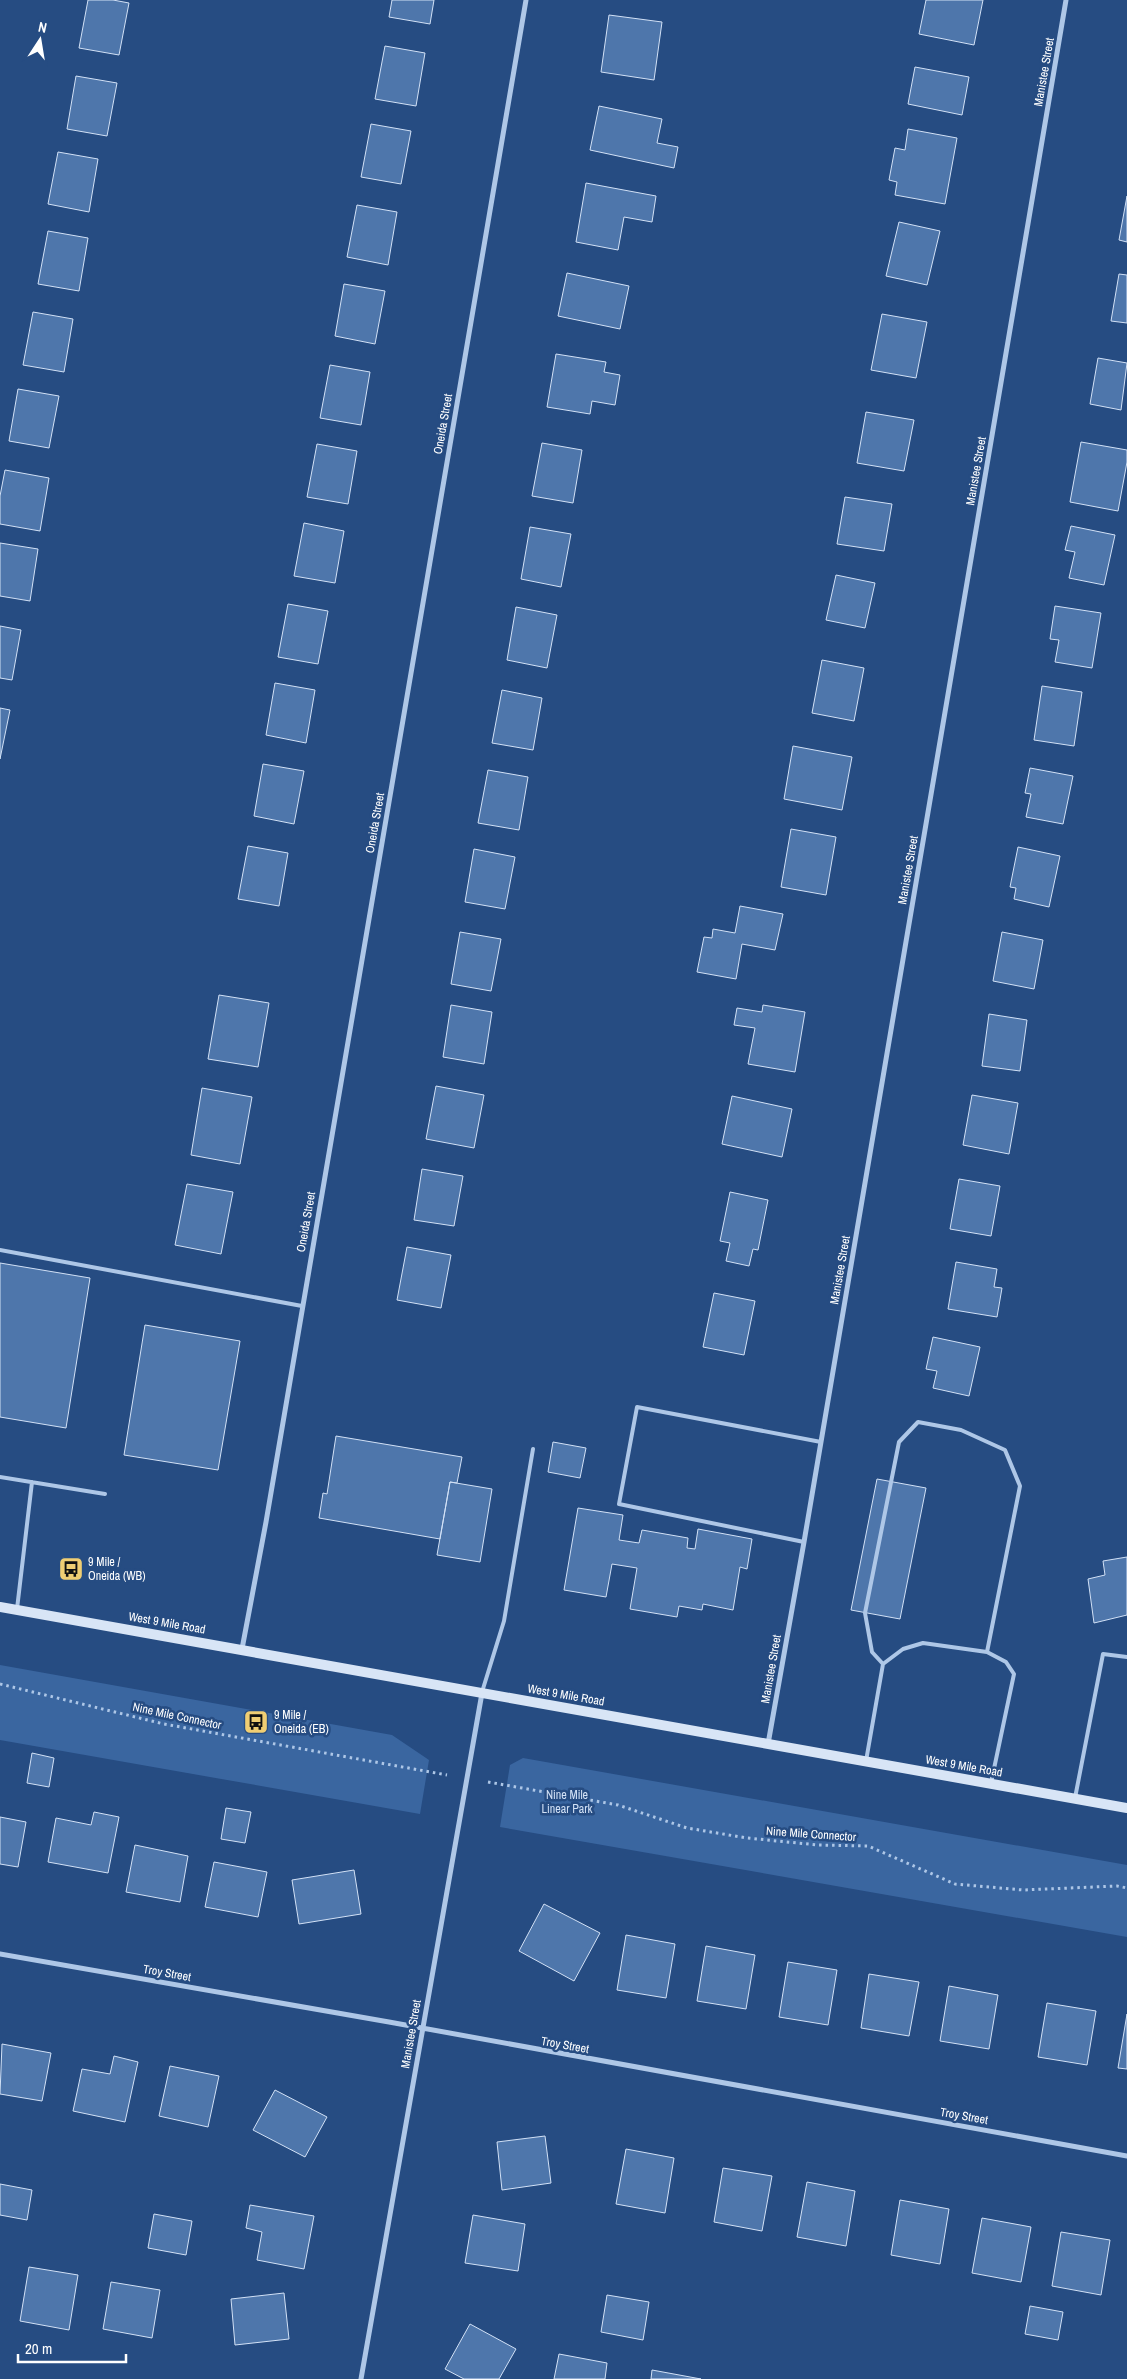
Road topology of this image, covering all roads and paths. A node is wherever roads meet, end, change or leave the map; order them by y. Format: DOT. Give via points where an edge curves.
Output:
graph roads {
  1 [pos="526,0"];
  2 [pos="1066,0"];
  3 [pos="0,1250"];
  4 [pos="302,1306"];
  5 [pos="821,1442"];
  6 [pos="533,1449"];
  7 [pos="0,1477"];
  8 [pos="32,1482"];
  9 [pos="105,1494"];
  10 [pos="804,1542"];
  11 [pos="0,1607"];
  12 [pos="17,1610"];
  13 [pos="242,1649"];
  14 [pos="987,1652"];
  15 [pos="1127,1658"];
  16 [pos="883,1664"];
  17 [pos="0,1684"];
  18 [pos="482,1692"];
  19 [pos="768,1744"];
  20 [pos="866,1761"];
  21 [pos="441,1774"];
  22 [pos="493,1783"];
  23 [pos="991,1783"];
  24 [pos="1075,1798"];
  25 [pos="1127,1808"];
  26 [pos="1127,1888"];
  27 [pos="0,1954"];
  28 [pos="422,2028"];
  29 [pos="1127,2156"];
  30 [pos="361,2379"];
  1 -- 4 [label="street, Oneida Street"];
  2 -- 5 [label="street, Manistee Street"];
  3 -- 4 [label="lane"];
  4 -- 13 [label="street, Oneida Street"];
  5 -- 10 [label="street, Manistee Street"];
  5 -- 10 [label="lane" via="637,1408 619,1504"];
  6 -- 18 [label="lane" via="504,1621"];
  7 -- 8 [label="lane"];
  8 -- 9 [label="lane"];
  8 -- 12 [label="lane"];
  10 -- 19 [label="street, Manistee Street"];
  11 -- 12 [label="main road, West 9 Mile Road"];
  12 -- 13 [label="main road, West 9 Mile Road"];
  13 -- 18 [label="main road, West 9 Mile Road"];
  14 -- 16 [label="lane" via="923,1642 903,1649"];
  14 -- 16 [label="lane" via="1020,1486 1005,1450 961,1430 918,1422 899,1442 865,1613 872,1652"];
  14 -- 23 [label="lane" via="1006,1662 1014,1674"];
  15 -- 24 [label="lane" via="1103,1654"];
  16 -- 20 [label="lane"];
  17 -- 21 [label="path, Nine Mile Connector" via="164,1724"];
  18 -- 19 [label="main road, West 9 Mile Road"];
  18 -- 28 [label="street, Manistee Street"];
  19 -- 20 [label="main road, West 9 Mile Road"];
  20 -- 23 [label="main road, West 9 Mile Road"];
  22 -- 26 [label="path, Nine Mile Connector" via="618,1805 687,1828 818,1846 868,1846 955,1884 1023,1890"];
  23 -- 24 [label="main road, West 9 Mile Road"];
  24 -- 25 [label="main road, West 9 Mile Road"];
  27 -- 28 [label="street, Troy Street"];
  28 -- 29 [label="street, Troy Street"];
  28 -- 30 [label="street, Manistee Street"];
}
